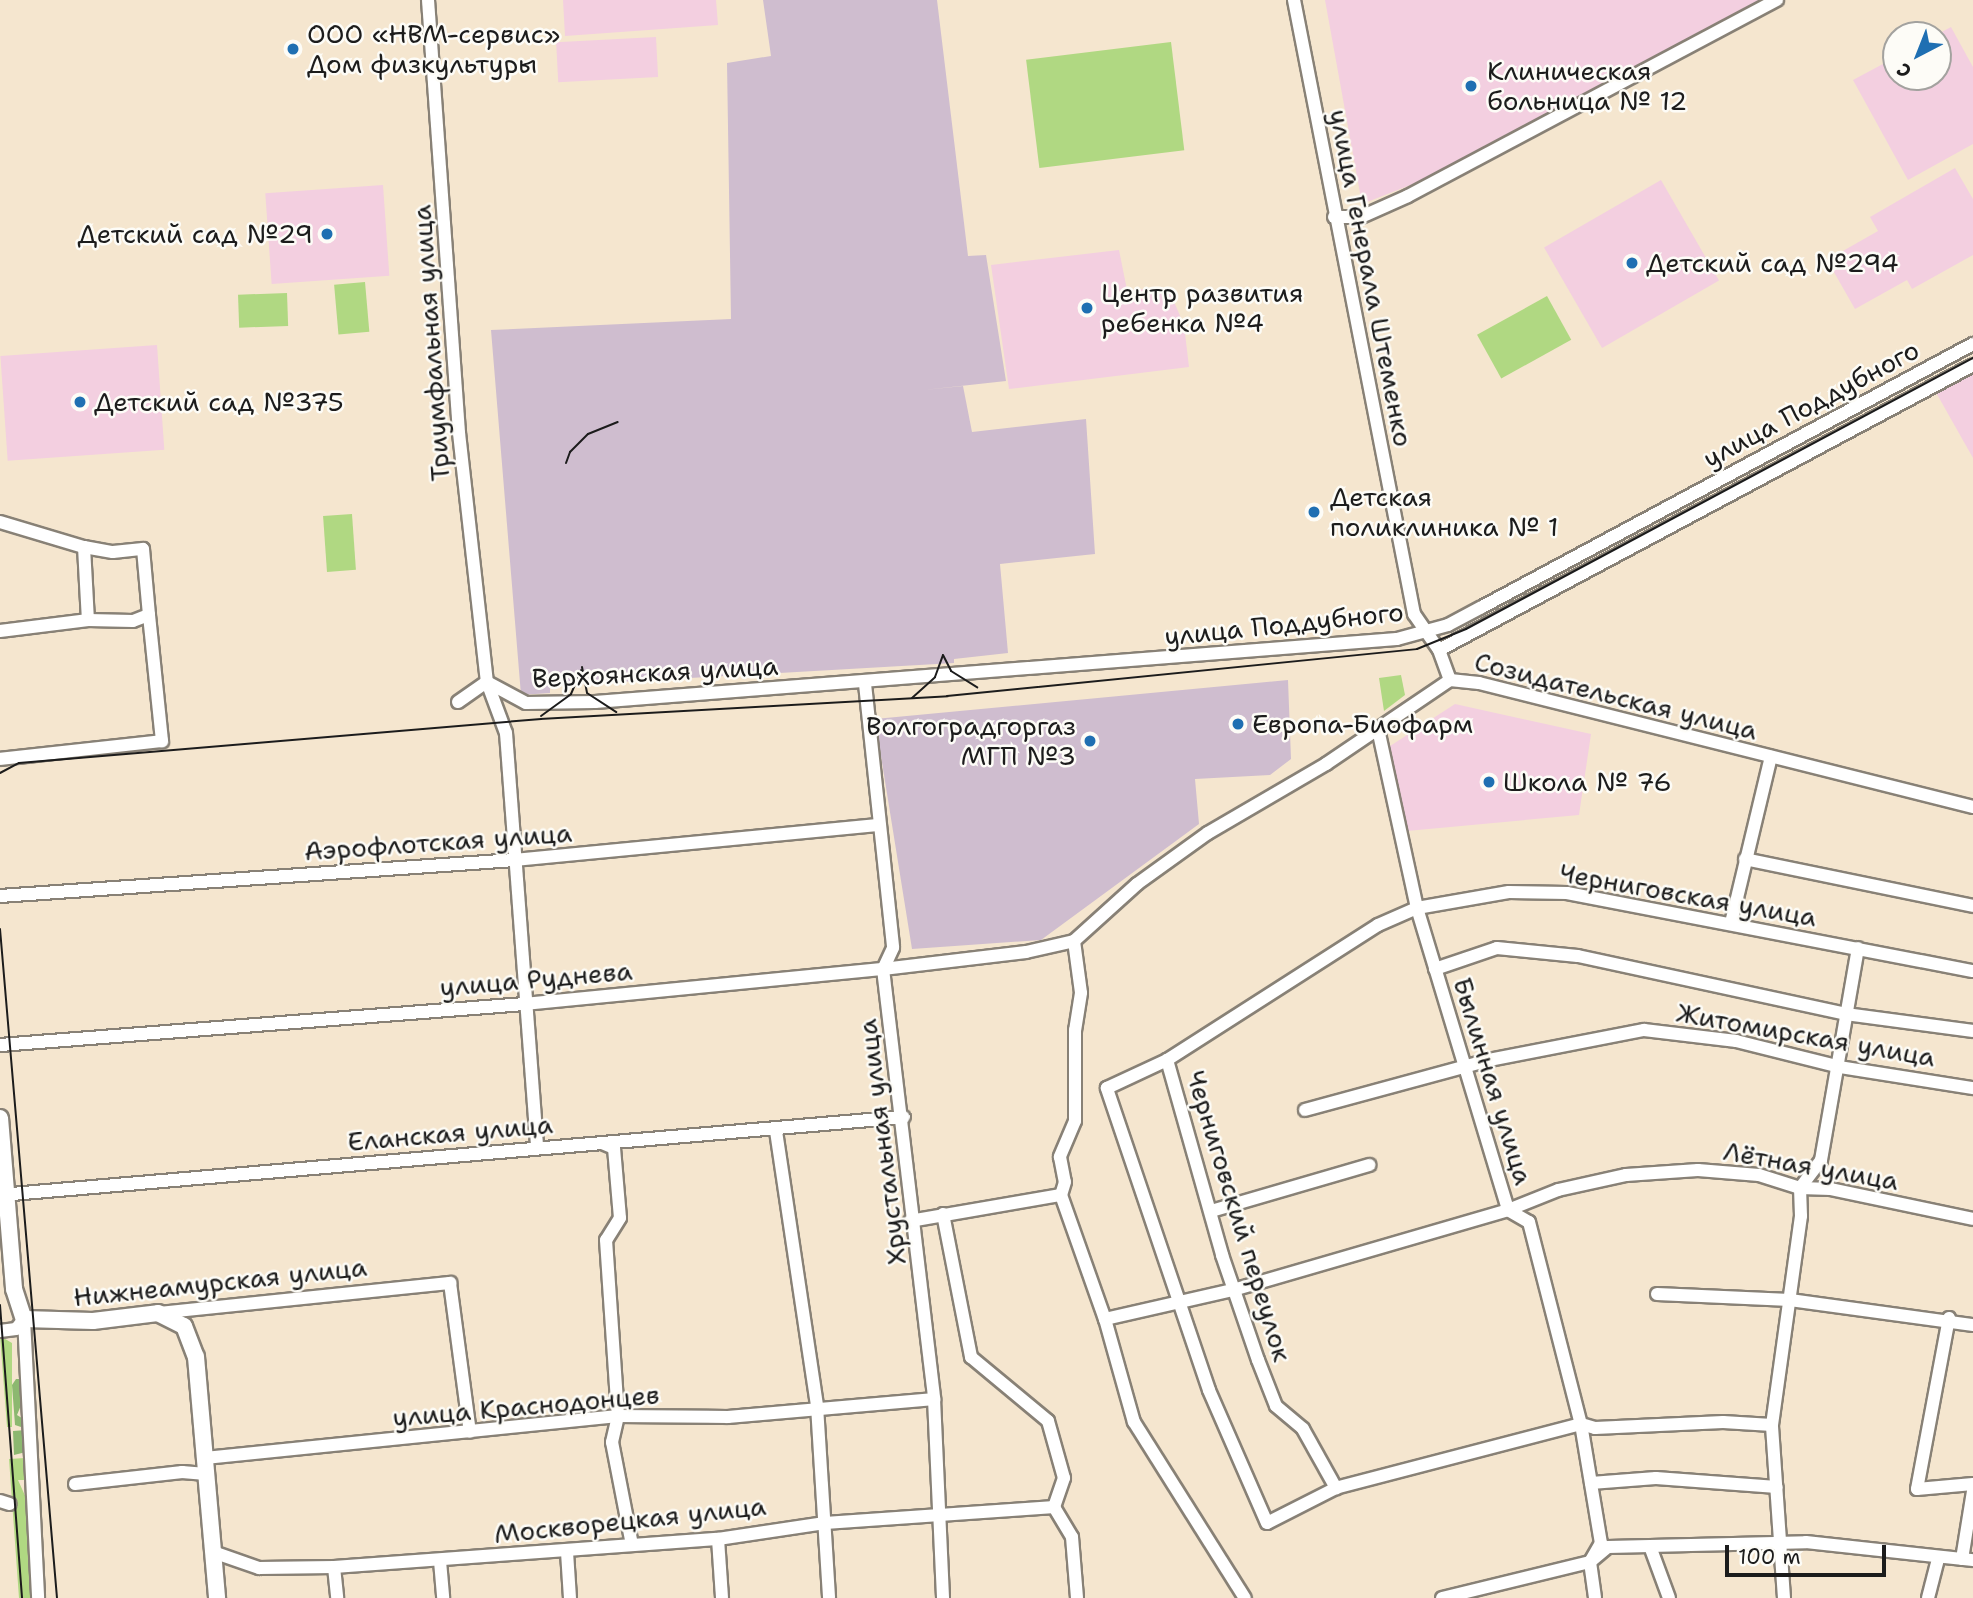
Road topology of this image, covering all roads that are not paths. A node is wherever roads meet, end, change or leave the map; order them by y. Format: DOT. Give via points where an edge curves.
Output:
graph roads {
  1 [pos="428,0"];
  2 [pos="1294,0"];
  3 [pos="1777,0"];
  4 [pos="1334,217"];
  5 [pos="1973,344"];
  6 [pos="1973,365"];
  7 [pos="0,522"];
  8 [pos="85,547"];
  9 [pos="149,615"];
  10 [pos="88,620"];
  11 [pos="0,631"];
  12 [pos="1426,632"];
  13 [pos="1439,649"];
  14 [pos="1450,680"];
  15 [pos="487,682"];
  16 [pos="865,684"];
  17 [pos="458,702"];
  18 [pos="1378,729"];
  19 [pos="1771,757"];
  20 [pos="0,759"];
  21 [pos="1973,807"];
  22 [pos="878,825"];
  23 [pos="1745,859"];
  24 [pos="515,860"];
  25 [pos="0,896"];
  26 [pos="1973,906"];
  27 [pos="1417,908"];
  28 [pos="1731,923"];
  29 [pos="1074,942"];
  30 [pos="1858,948"];
  31 [pos="883,969"];
  32 [pos="1435,969"];
  33 [pos="1973,971"];
  34 [pos="525,1004"];
  35 [pos="1846,1014"];
  36 [pos="1973,1031"];
  37 [pos="0,1045"];
  38 [pos="1167,1060"];
  39 [pos="1464,1066"];
  40 [pos="1840,1067"];
  41 [pos="1973,1088"];
  42 [pos="1305,1110"];
  43 [pos="904,1117"];
  44 [pos="0,1118"];
  45 [pos="776,1131"];
  46 [pos="599,1142"];
  47 [pos="537,1148"];
  48 [pos="1369,1165"];
  49 [pos="1800,1188"];
  50 [pos="4,1195"];
  51 [pos="1061,1195"];
  52 [pos="1508,1210"];
  53 [pos="1211,1211"];
  54 [pos="943,1214"];
  55 [pos="1973,1219"];
  56 [pos="910,1220"];
  57 [pos="1233,1290"];
  58 [pos="1657,1294"];
  59 [pos="1790,1300"];
  60 [pos="1177,1301"];
  61 [pos="158,1313"];
  62 [pos="1949,1318"];
  63 [pos="24,1319"];
  64 [pos="1105,1320"];
  65 [pos="1973,1325"];
  66 [pos="0,1331"];
  67 [pos="934,1398"];
  68 [pos="817,1406"];
  69 [pos="618,1416"];
  70 [pos="1581,1424"];
  71 [pos="1772,1425"];
  72 [pos="470,1432"];
  73 [pos="205,1466"];
  74 [pos="1591,1483"];
  75 [pos="75,1484"];
  76 [pos="1973,1485"];
  77 [pos="1777,1487"];
  78 [pos="1336,1488"];
  79 [pos="1973,1491"];
  80 [pos="1054,1507"];
  81 [pos="938,1515"];
  82 [pos="825,1523"];
  83 [pos="718,1539"];
  84 [pos="1783,1542"];
  85 [pos="632,1545"];
  86 [pos="1651,1549"];
  87 [pos="213,1552"];
  88 [pos="568,1552"];
  89 [pos="1938,1559"];
  90 [pos="1968,1560"];
  91 [pos="440,1561"];
  92 [pos="1590,1562"];
  93 [pos="334,1567"];
  94 [pos="38,1598"];
  95 [pos="217,1598"];
  96 [pos="337,1598"];
  97 [pos="443,1598"];
  98 [pos="570,1598"];
  99 [pos="722,1598"];
  100 [pos="829,1598"];
  101 [pos="943,1598"];
  102 [pos="1077,1598"];
  103 [pos="1245,1598"];
  104 [pos="1442,1598"];
  105 [pos="1595,1598"];
  106 [pos="1669,1598"];
  107 [pos="1784,1598"];
  108 [pos="1928,1598"];
  1 -- 15 [label="street, Триумфальная улица" via="459,433"];
  2 -- 4 [label="street, улица Генерала Штеменко"];
  3 -- 4 [label="street" via="1408,196 1361,217"];
  4 -- 12 [label="street, улица Генерала Штеменко" via="1414,614"];
  5 -- 12 [label="street, улица Поддубного" via="1482,607"];
  6 -- 13 [label="street, улица Поддубного"];
  7 -- 8 [label="street"];
  8 -- 9 [label="street" via="113,552 143,549"];
  8 -- 10 [label="street"];
  9 -- 10 [label="street" via="133,621"];
  9 -- 20 [label="street" via="162,741"];
  10 -- 11 [label="street"];
  12 -- 13 [label="street, улица Генерала Штеменко"];
  12 -- 16 [label="street, улица Поддубного" via="1397,639"];
  13 -- 14 [label="street, улица Генерала Штеменко"];
  14 -- 18 [label="street, Созидательская улица"];
  14 -- 19 [label="street, Созидательская улица" via="1479,683"];
  15 -- 16 [label="street, Верхоянская улица" via="526,703"];
  15 -- 17 [label="street"];
  15 -- 24 [label="street, Триумфальная улица" via="506,733"];
  16 -- 22 [label="street, Хрустальная улица"];
  18 -- 27 [label="street, Былинная улица"];
  18 -- 29 [label="street, Созидательская улица" via="1235,821 1208,833 1137,884"];
  19 -- 21 [label="street, Созидательская улица"];
  19 -- 23 [label="street"];
  22 -- 24 [label="street, Аэрофлотская улица"];
  22 -- 31 [label="street, Хрустальная улица" via="893,948"];
  23 -- 26 [label="street"];
  23 -- 28 [label="street"];
  24 -- 25 [label="street, Аэрофлотская улица"];
  24 -- 34 [label="street, Триумфальная улица"];
  27 -- 28 [label="street, Черниговская улица" via="1509,892 1567,893"];
  27 -- 32 [label="street, Былинная улица"];
  27 -- 38 [label="street, Черниговская улица" via="1378,925"];
  28 -- 30 [label="street, Черниговская улица"];
  29 -- 31 [label="street, улица Руднева"];
  29 -- 51 [label="street" via="1081,993 1075,1121 1060,1157 1065,1182"];
  30 -- 33 [label="street, Черниговская улица"];
  30 -- 35 [label="street"];
  31 -- 34 [label="street, улица Руднева"];
  31 -- 43 [label="street, Хрустальная улица"];
  32 -- 35 [label="street" via="1497,948 1578,956"];
  32 -- 39 [label="street, Былинная улица"];
  34 -- 37 [label="street, улица Руднева"];
  34 -- 47 [label="street, Триумфальная улица"];
  35 -- 36 [label="street"];
  35 -- 40 [label="street"];
  38 -- 53 [label="street, Черниговский переулок"];
  38 -- 60 [label="street, Черниговская улица" via="1107,1088"];
  39 -- 40 [label="street, Житомирская улица" via="1644,1030 1736,1041"];
  39 -- 42 [label="street, Житомирская улица"];
  39 -- 52 [label="street, Былинная улица"];
  40 -- 41 [label="street, Житомирская улица"];
  40 -- 49 [label="street" via="1821,1160"];
  43 -- 45 [label="street, Еланская улица"];
  43 -- 56 [label="street, Хрустальная улица"];
  44 -- 50 [label="street"];
  45 -- 46 [label="street, Еланская улица"];
  45 -- 68 [label="street"];
  46 -- 47 [label="street, Еланская улица"];
  46 -- 69 [label="street" via="614,1148 620,1218 606,1240"];
  47 -- 50 [label="street, Еланская улица"];
  48 -- 53 [label="street"];
  49 -- 52 [label="street, Лётная улица" via="1759,1175 1698,1170 1626,1175 1558,1189"];
  49 -- 55 [label="street, Лётная улица" via="1831,1189"];
  49 -- 59 [label="street"];
  50 -- 63 [label="street" via="14,1289"];
  51 -- 54 [label="street"];
  51 -- 64 [label="street"];
  52 -- 57 [label="street"];
  52 -- 70 [label="street, Былинная улица" via="1529,1222"];
  53 -- 57 [label="street, Черниговский переулок"];
  54 -- 56 [label="street"];
  54 -- 80 [label="street" via="971,1357 1048,1421 1064,1478"];
  56 -- 67 [label="street, Хрустальная улица" via="924,1291"];
  57 -- 60 [label="street"];
  57 -- 78 [label="street, Черниговский переулок" via="1276,1406 1303,1429"];
  58 -- 59 [label="street"];
  59 -- 62 [label="street"];
  59 -- 71 [label="street"];
  60 -- 64 [label="street"];
  60 -- 78 [label="street" via="1209,1390 1267,1523"];
  61 -- 63 [label="street, Нижнеамурская улица" via="82,1322"];
  61 -- 72 [label="street, Нижнеамурская улица" via="450,1283"];
  61 -- 73 [label="street" via="184,1326 196,1357"];
  62 -- 65 [label="street"];
  62 -- 76 [label="street" via="1917,1489"];
  63 -- 66 [label="street, Нижнеамурская улица" via="16,1329"];
  63 -- 94 [label="street"];
  64 -- 103 [label="street" via="1134,1422"];
  67 -- 68 [label="street, улица Краснодонцев"];
  67 -- 81 [label="street, Хрустальная улица"];
  68 -- 69 [label="street, улица Краснодонцев" via="728,1417"];
  68 -- 82 [label="street"];
  69 -- 72 [label="street, улица Краснодонцев"];
  69 -- 85 [label="street" via="612,1443"];
  70 -- 71 [label="street" via="1595,1428 1723,1422"];
  70 -- 74 [label="street, Былинная улица"];
  70 -- 78 [label="street"];
  71 -- 77 [label="street"];
  72 -- 73 [label="street, улица Краснодонцев"];
  73 -- 75 [label="street, улица Краснодонцев"];
  73 -- 87 [label="street"];
  74 -- 77 [label="street" via="1656,1478"];
  74 -- 92 [label="street, Былинная улица" via="1601,1543"];
  77 -- 84 [label="street"];
  79 -- 90 [label="street"];
  80 -- 81 [label="street, Москворецкая улица"];
  80 -- 102 [label="street" via="1072,1537"];
  81 -- 82 [label="street, Москворецкая улица"];
  81 -- 101 [label="street, Хрустальная улица"];
  82 -- 83 [label="street, Москворецкая улица"];
  82 -- 100 [label="street"];
  83 -- 85 [label="street, Москворецкая улица"];
  83 -- 99 [label="street"];
  84 -- 86 [label="street"];
  84 -- 89 [label="street" via="1826,1543"];
  84 -- 107 [label="street"];
  85 -- 88 [label="street, Москворецкая улица"];
  86 -- 92 [label="street" via="1608,1547"];
  86 -- 106 [label="street"];
  87 -- 93 [label="street, Москворецкая улица" via="259,1568"];
  87 -- 95 [label="street"];
  88 -- 91 [label="street, Москворецкая улица"];
  88 -- 98 [label="street"];
  89 -- 90 [label="street"];
  89 -- 108 [label="street"];
  91 -- 93 [label="street, Москворецкая улица"];
  91 -- 97 [label="street"];
  92 -- 104 [label="street"];
  92 -- 105 [label="street, Былинная улица"];
  93 -- 96 [label="street"];
}
